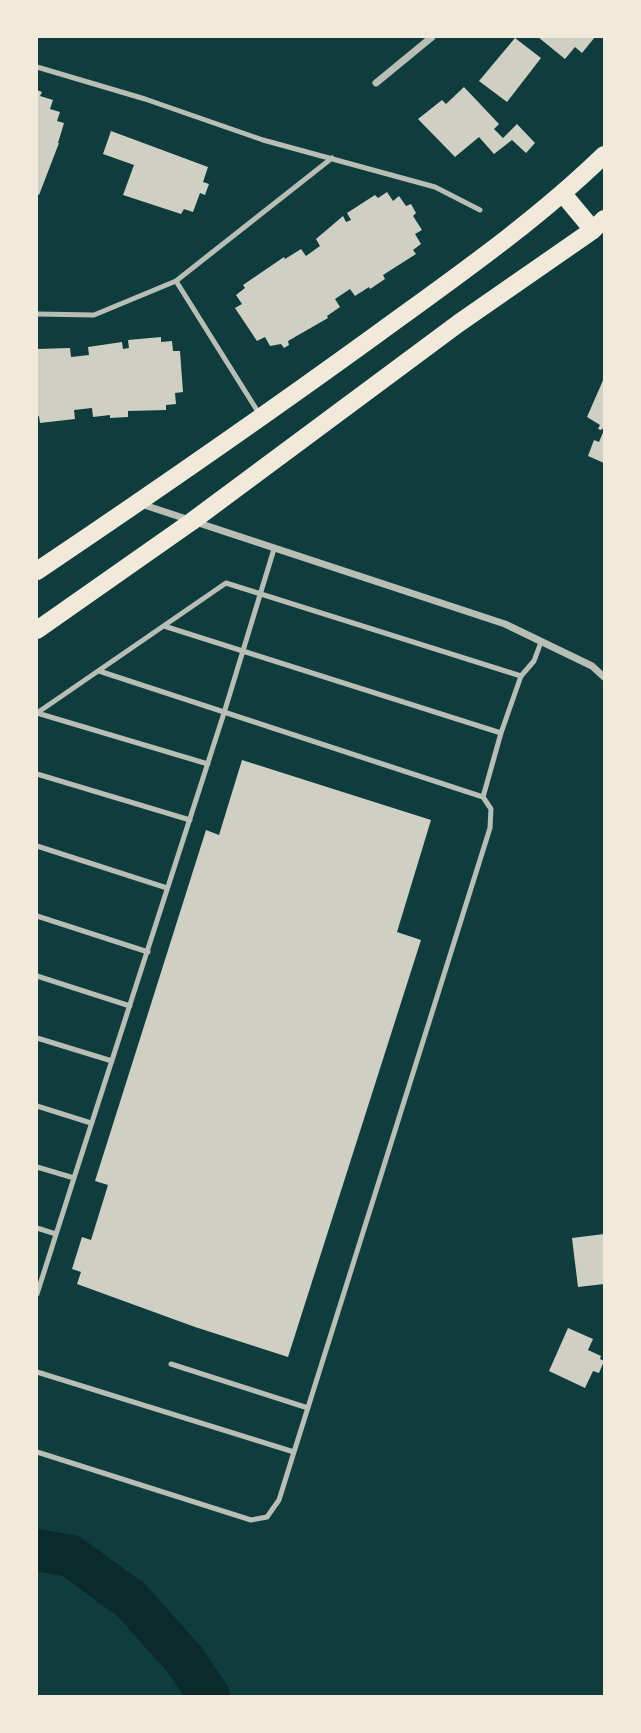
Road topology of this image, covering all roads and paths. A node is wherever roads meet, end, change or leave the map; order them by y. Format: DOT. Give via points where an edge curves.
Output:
graph roads {
  1 [pos="432,37"];
  2 [pos="37,67"];
  3 [pos="376,83"];
  4 [pos="604,155"];
  5 [pos="332,158"];
  6 [pos="563,194"];
  7 [pos="480,211"];
  8 [pos="599,224"];
  9 [pos="176,281"];
  10 [pos="37,314"];
  11 [pos="262,418"];
  12 [pos="138,503"];
  13 [pos="191,522"];
  14 [pos="274,549"];
  15 [pos="37,571"];
  16 [pos="261,594"];
  17 [pos="164,626"];
  18 [pos="37,630"];
  19 [pos="541,642"];
  20 [pos="244,651"];
  21 [pos="99,671"];
  22 [pos="521,676"];
  23 [pos="604,677"];
  24 [pos="37,713"];
  25 [pos="224,713"];
  26 [pos="501,733"];
  27 [pos="208,764"];
  28 [pos="37,774"];
  29 [pos="483,797"];
  30 [pos="190,820"];
  31 [pos="37,846"];
  32 [pos="167,888"];
  33 [pos="37,916"];
  34 [pos="148,952"];
  35 [pos="37,976"];
  36 [pos="130,1006"];
  37 [pos="37,1038"];
  38 [pos="111,1061"];
  39 [pos="37,1106"];
  40 [pos="91,1124"];
  41 [pos="37,1167"];
  42 [pos="74,1178"];
  43 [pos="37,1228"];
  44 [pos="56,1234"];
  45 [pos="37,1294"];
  46 [pos="171,1364"];
  47 [pos="37,1372"];
  48 [pos="308,1408"];
  49 [pos="37,1452"];
  50 [pos="294,1452"];
  1 -- 3 [label="street"];
  2 -- 5 [label="lane"];
  4 -- 6 [label="main road"];
  5 -- 7 [label="lane" via="435,187"];
  5 -- 9 [label="lane"];
  6 -- 8 [label="main road"];
  6 -- 11 [label="main road"];
  8 -- 13 [label="main road"];
  9 -- 10 [label="lane" via="94,315"];
  9 -- 11 [label="lane"];
  11 -- 12 [label="main road"];
  12 -- 13 [label="street"];
  12 -- 15 [label="main road"];
  13 -- 14 [label="street"];
  13 -- 18 [label="main road"];
  14 -- 16 [label="lane"];
  14 -- 19 [label="street" via="505,624"];
  16 -- 17 [label="lane" via="226,583"];
  16 -- 20 [label="lane"];
  16 -- 22 [label="lane"];
  17 -- 20 [label="lane"];
  17 -- 21 [label="lane"];
  19 -- 22 [label="lane" via="534,661"];
  19 -- 23 [label="street" via="592,666"];
  20 -- 25 [label="lane"];
  20 -- 26 [label="lane"];
  21 -- 24 [label="lane"];
  21 -- 25 [label="lane"];
  22 -- 26 [label="lane"];
  24 -- 27 [label="lane"];
  25 -- 27 [label="lane"];
  25 -- 29 [label="lane"];
  26 -- 29 [label="lane"];
  27 -- 30 [label="lane"];
  28 -- 30 [label="lane"];
  29 -- 48 [label="lane" via="491,809 490,828"];
  30 -- 32 [label="lane"];
  31 -- 32 [label="lane"];
  32 -- 34 [label="lane"];
  33 -- 34 [label="lane"];
  34 -- 36 [label="lane"];
  35 -- 36 [label="lane"];
  36 -- 38 [label="lane"];
  37 -- 38 [label="lane"];
  38 -- 40 [label="lane"];
  39 -- 40 [label="lane"];
  40 -- 42 [label="lane"];
  41 -- 42 [label="lane"];
  42 -- 44 [label="lane"];
  43 -- 44 [label="lane"];
  44 -- 45 [label="lane"];
  46 -- 48 [label="lane"];
  47 -- 50 [label="lane"];
  48 -- 50 [label="lane"];
  49 -- 50 [label="lane" via="251,1520 267,1517 279,1500"];
}
